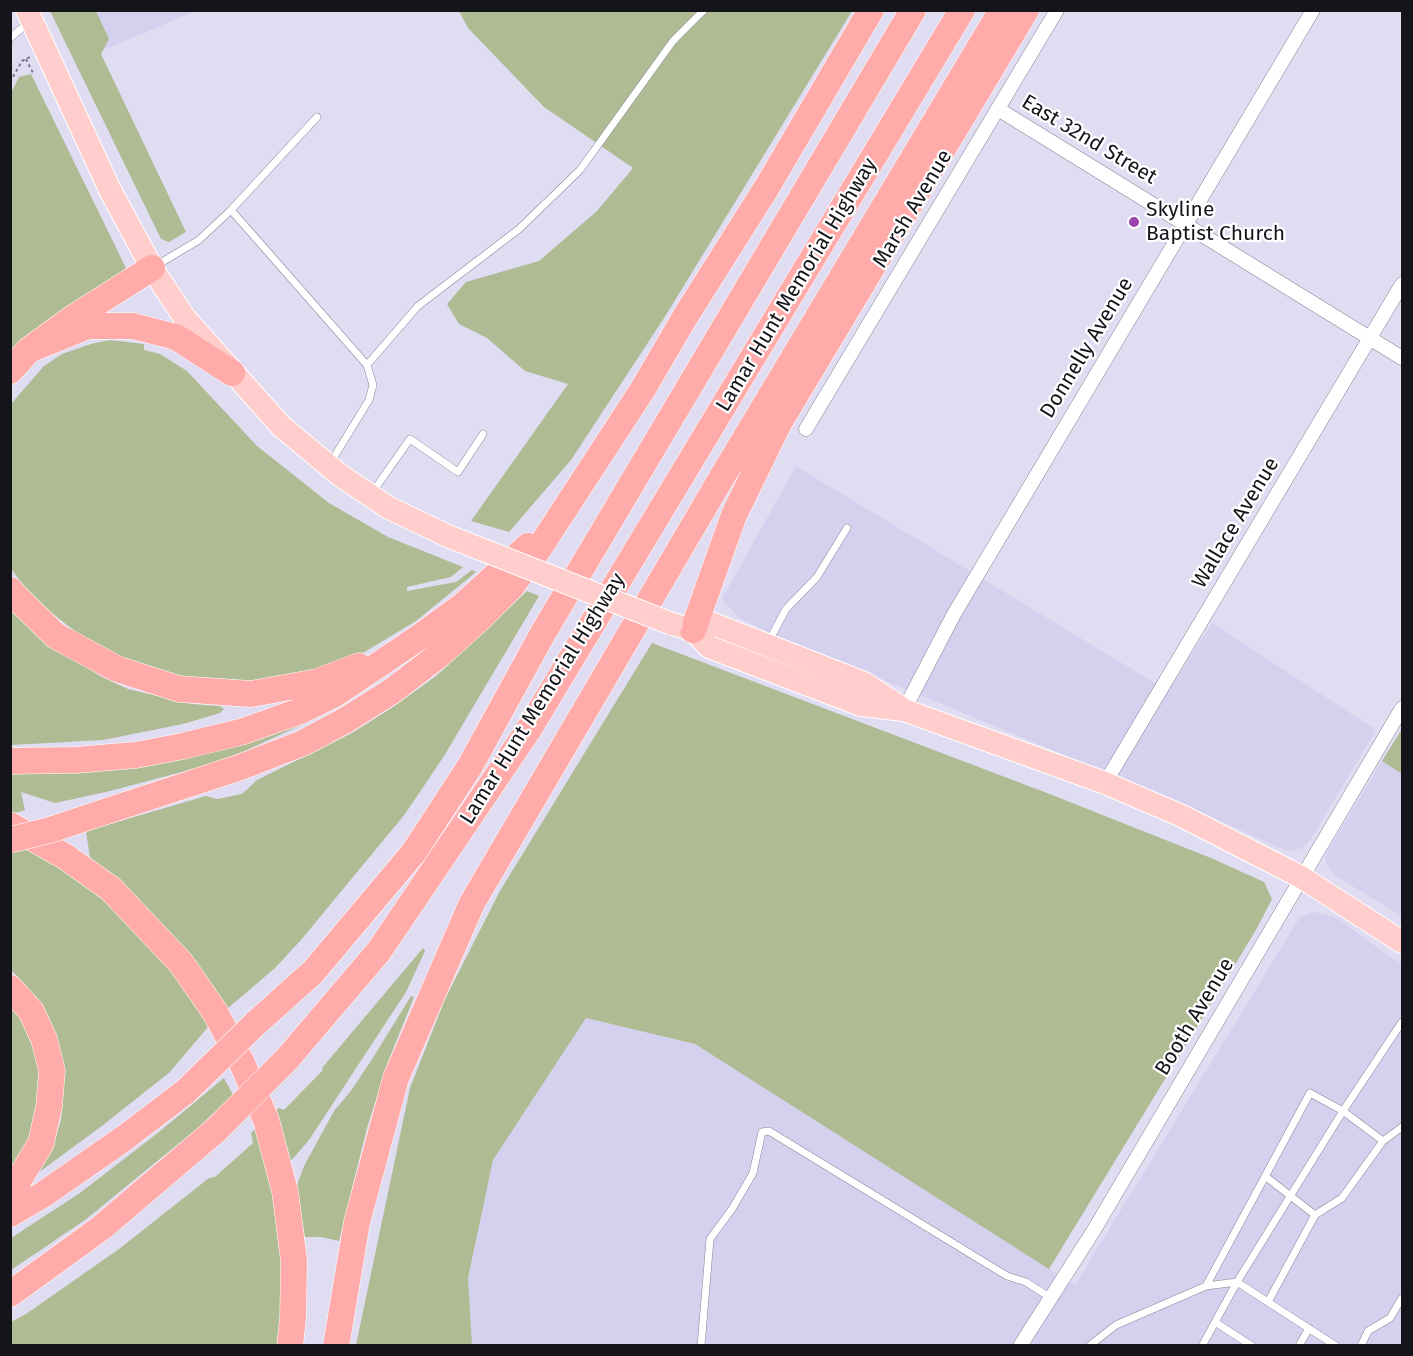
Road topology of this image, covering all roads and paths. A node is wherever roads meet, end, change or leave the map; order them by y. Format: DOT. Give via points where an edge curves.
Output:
graph roads {
  1 [pos="704,10"];
  2 [pos="871,10"];
  3 [pos="913,10"];
  4 [pos="962,10"];
  5 [pos="1002,10"];
  6 [pos="1026,10"];
  7 [pos="1057,10"];
  8 [pos="1312,10"];
  9 [pos="30,15"];
  10 [pos="10,38"];
  11 [pos="36,54"];
  12 [pos="33,73"];
  13 [pos="10,82"];
  14 [pos="998,109"];
  15 [pos="317,117"];
  16 [pos="231,210"];
  17 [pos="1186,224"];
  18 [pos="152,268"];
  19 [pos="1402,284"];
  20 [pos="1370,338"];
  21 [pos="29,350"];
  22 [pos="1402,358"];
  23 [pos="367,365"];
  24 [pos="10,371"];
  25 [pos="232,373"];
  26 [pos="806,429"];
  27 [pos="483,434"];
  28 [pos="603,453"];
  29 [pos="329,466"];
  30 [pos="370,495"];
  31 [pos="847,528"];
  32 [pos="10,590"];
  33 [pos="683,627"];
  34 [pos="767,645"];
  35 [pos="396,652"];
  36 [pos="1402,708"];
  37 [pos="904,710"];
  38 [pos="10,761"];
  39 [pos="1105,783"];
  40 [pos="10,825"];
  41 [pos="10,840"];
  42 [pos="1301,877"];
  43 [pos="1402,942"];
  44 [pos="10,988"];
  45 [pos="1402,1022"];
  46 [pos="1343,1110"];
  47 [pos="1402,1127"];
  48 [pos="1383,1140"];
  49 [pos="1265,1176"];
  50 [pos="10,1191"];
  51 [pos="1291,1196"];
  52 [pos="10,1214"];
  53 [pos="1315,1215"];
  54 [pos="1237,1282"];
  55 [pos="1206,1286"];
  56 [pos="10,1294"];
  57 [pos="1051,1298"];
  58 [pos="1402,1298"];
  59 [pos="1268,1302"];
  60 [pos="1215,1322"];
  61 [pos="1309,1328"];
  62 [pos="290,1346"];
  63 [pos="336,1346"];
  64 [pos="701,1346"];
  65 [pos="1020,1346"];
  66 [pos="1089,1346"];
  67 [pos="1202,1346"];
  68 [pos="1252,1346"];
  69 [pos="1299,1346"];
  70 [pos="1336,1346"];
  71 [pos="1361,1346"];
  1 -- 23 [label="lane" via="674,41 580,170 519,229 418,306"];
  2 -- 28 [label="highway"];
  3 -- 52 [label="highway, Lamar Hunt Memorial Highway, bridge" via="543,633 470,765 414,852 314,972 184,1092 123,1139"];
  4 -- 56 [label="highway, Lamar Hunt Memorial Highway, bridge" via="529,729 379,951 287,1059 216,1130 101,1228"];
  5 -- 63 [label="highway" via="472,903 396,1078 357,1222"];
  6 -- 33 [label="highway" via="779,423"];
  7 -- 14 [label="street, Marsh Avenue"];
  8 -- 17 [label="street, Donnelly Avenue"];
  9 -- 10 [label="lane"];
  9 -- 11 [label="main road"];
  11 -- 12 [label="path"];
  11 -- 13 [label="path" via="22,61"];
  11 -- 18 [label="main road"];
  14 -- 17 [label="street, East 32nd Street"];
  14 -- 26 [label="street, Marsh Avenue"];
  15 -- 16 [label="lane"];
  16 -- 18 [label="lane" via="199,240"];
  16 -- 23 [label="lane"];
  17 -- 20 [label="street, East 32nd Street"];
  17 -- 37 [label="street, Donnelly Avenue" via="954,614"];
  18 -- 21 [label="highway"];
  18 -- 25 [label="main road" via="184,317"];
  19 -- 20 [label="street, Wallace Avenue"];
  20 -- 22 [label="street, East 32nd Street"];
  20 -- 39 [label="street, Wallace Avenue"];
  21 -- 24 [label="highway"];
  21 -- 25 [label="highway" via="88,326 133,326 176,337"];
  23 -- 29 [label="lane" via="373,385 369,400"];
  25 -- 29 [label="main road" via="281,426"];
  27 -- 30 [label="lane" via="458,472 410,439"];
  28 -- 35 [label="highway" via="529,545 462,606"];
  28 -- 41 [label="highway, bridge" via="511,587 439,655 392,691 303,742 190,785"];
  29 -- 30 [label="main road"];
  30 -- 33 [label="main road, bridge" via="450,537"];
  31 -- 34 [label="lane" via="818,577 786,609"];
  32 -- 35 [label="highway" via="56,636 117,669 179,689 251,694 316,682"];
  33 -- 34 [label="main road" via="713,624"];
  33 -- 37 [label="main road" via="709,647 861,705"];
  34 -- 37 [label="main road" via="864,683"];
  35 -- 38 [label="highway" via="335,694 241,732 136,755"];
  36 -- 42 [label="street, Booth Avenue"];
  37 -- 39 [label="main road"];
  39 -- 42 [label="main road" via="1182,816"];
  40 -- 62 [label="highway" via="66,856 111,889 182,963 215,1012 266,1120 285,1191 294,1261"];
  42 -- 43 [label="main road"];
  42 -- 57 [label="street, Booth Avenue"];
  44 -- 50 [label="highway" via="31,1011 44,1039 52,1071 50,1107 40,1143"];
  45 -- 46 [label="lane"];
  46 -- 48 [label="lane"];
  46 -- 49 [label="lane" via="1310,1093"];
  46 -- 51 [label="lane"];
  47 -- 48 [label="lane"];
  48 -- 53 [label="lane" via="1342,1198"];
  49 -- 51 [label="lane"];
  49 -- 55 [label="lane"];
  51 -- 53 [label="lane"];
  51 -- 54 [label="lane"];
  53 -- 59 [label="lane"];
  54 -- 55 [label="lane"];
  54 -- 59 [label="lane"];
  54 -- 60 [label="lane"];
  55 -- 66 [label="lane" via="1116,1325"];
  57 -- 64 [label="lane" via="1026,1282 1007,1276 770,1131 762,1132 753,1173 710,1239"];
  57 -- 65 [label="street, Booth Avenue"];
  58 -- 71 [label="lane" via="1390,1318 1368,1331"];
  59 -- 61 [label="lane"];
  60 -- 67 [label="lane"];
  60 -- 68 [label="lane"];
  61 -- 69 [label="lane"];
  61 -- 70 [label="lane"];
}
